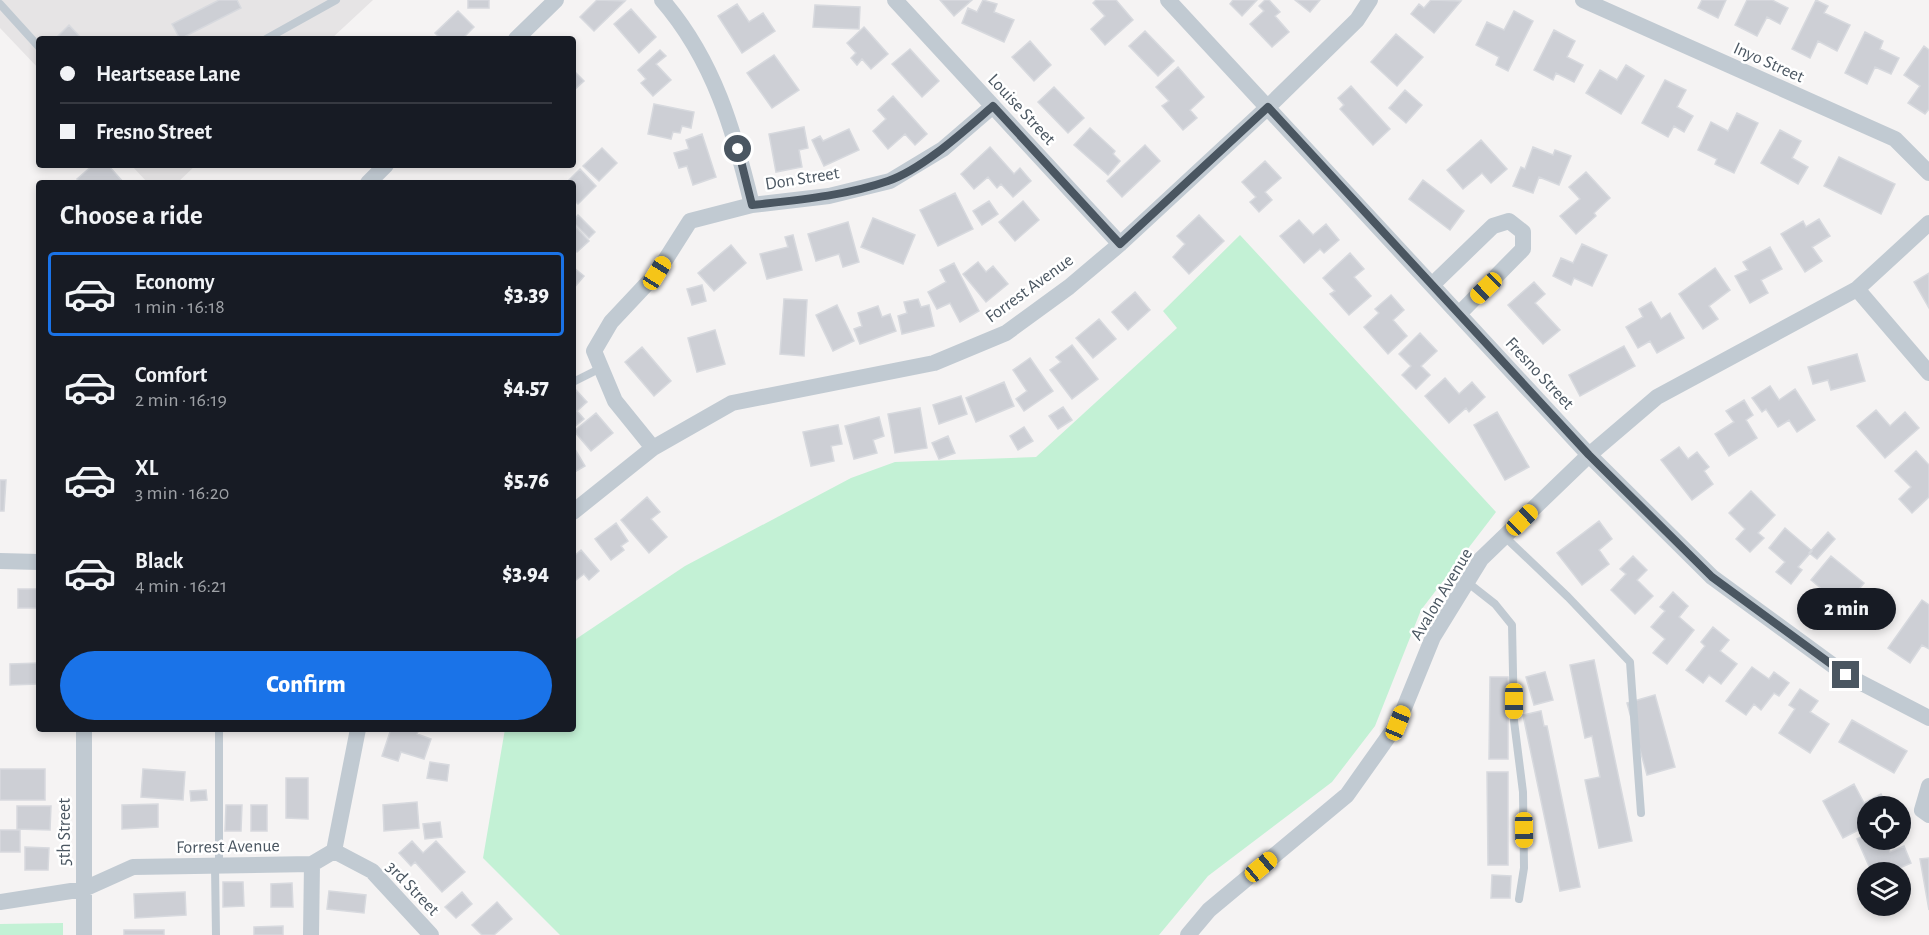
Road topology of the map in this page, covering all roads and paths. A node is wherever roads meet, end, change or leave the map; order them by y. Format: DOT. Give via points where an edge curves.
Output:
graph roads {
  1 [pos="336,0"];
  2 [pos="556,0"];
  3 [pos="662,0"];
  4 [pos="895,0"];
  5 [pos="1168,0"];
  6 [pos="1370,0"];
  7 [pos="1583,0"];
  8 [pos="0,4"];
  9 [pos="271,36"];
  10 [pos="519,36"];
  11 [pos="36,44"];
  12 [pos="993,106"];
  13 [pos="1268,107"];
  14 [pos="383,168"];
  15 [pos="1929,173"];
  16 [pos="371,180"];
  17 [pos="752,205"];
  18 [pos="1929,223"];
  19 [pos="1120,244"];
  20 [pos="1432,285"];
  21 [pos="1857,289"];
  22 [pos="1460,314"];
  23 [pos="601,368"];
  24 [pos="1929,373"];
  25 [pos="576,380"];
  26 [pos="652,448"];
  27 [pos="1589,455"];
  28 [pos="576,510"];
  29 [pos="1505,537"];
  30 [pos="0,561"];
  31 [pos="36,562"];
  32 [pos="1467,582"];
  33 [pos="1929,718"];
  34 [pos="84,732"];
  35 [pos="219,732"];
  36 [pos="357,732"];
  37 [pos="1929,786"];
  38 [pos="1641,813"];
  39 [pos="1929,815"];
  40 [pos="334,851"];
  41 [pos="312,864"];
  42 [pos="217,866"];
  43 [pos="84,889"];
  44 [pos="1519,899"];
  45 [pos="0,902"];
  46 [pos="84,935"];
  47 [pos="216,935"];
  48 [pos="311,935"];
  49 [pos="431,935"];
  50 [pos="1188,935"];
  1 -- 9 [label="lane"];
  2 -- 10 [label="street"];
  3 -- 17 [label="street" via="706,66 734,130"];
  4 -- 12 [label="street, Louise Street"];
  5 -- 13 [label="street, Fresno Street"];
  6 -- 13 [label="street, Forrest Avenue" via="1357,20"];
  7 -- 15 [label="street, Inyo Street" via="1895,139"];
  8 -- 11 [label="lane"];
  12 -- 17 [label="street, Don Street" via="943,148 890,181 829,196"];
  12 -- 19 [label="street, Louise Street"];
  13 -- 19 [label="street, Forrest Avenue"];
  13 -- 20 [label="street, Fresno Street"];
  14 -- 16 [label="street"];
  17 -- 23 [label="street, Don Street" via="690,221 657,273 611,322 594,351"];
  18 -- 21 [label="street, Avalon Avenue"];
  19 -- 26 [label="street, Forrest Avenue" via="1006,333 934,363 732,404"];
  20 -- 22 [label="street, Fresno Street"];
  20 -- 22 [label="street" via="1494,226 1509,221 1523,232 1523,249"];
  21 -- 24 [label="street"];
  21 -- 27 [label="street, Avalon Avenue" via="1657,397"];
  22 -- 27 [label="street, Fresno Street"];
  23 -- 25 [label="lane"];
  23 -- 26 [label="street, Don Street" via="615,401"];
  26 -- 28 [label="street, Forrest Avenue"];
  27 -- 29 [label="street, Avalon Avenue"];
  27 -- 33 [label="street, Fresno Street" via="1712,577 1846,675"];
  29 -- 32 [label="street, Avalon Avenue" via="1481,559"];
  29 -- 38 [label="lane" via="1630,662"];
  30 -- 31 [label="street"];
  32 -- 44 [label="lane" via="1495,604 1512,625 1514,721 1523,792 1524,868"];
  32 -- 50 [label="street, Avalon Avenue" via="1433,637 1398,723 1347,795 1209,910"];
  34 -- 43 [label="street, 5th Street"];
  35 -- 42 [label="lane"];
  36 -- 40 [label="street"];
  37 -- 39 [label="street" via="1922,810"];
  40 -- 41 [label="street, Forrest Avenue"];
  40 -- 49 [label="street, 3rd Street" via="372,871"];
  41 -- 42 [label="street, Forrest Avenue"];
  41 -- 48 [label="street"];
  42 -- 43 [label="street, Forrest Avenue" via="133,867"];
  42 -- 47 [label="lane"];
  43 -- 45 [label="street, Forrest Avenue"];
  43 -- 46 [label="street, 5th Street"];
}
